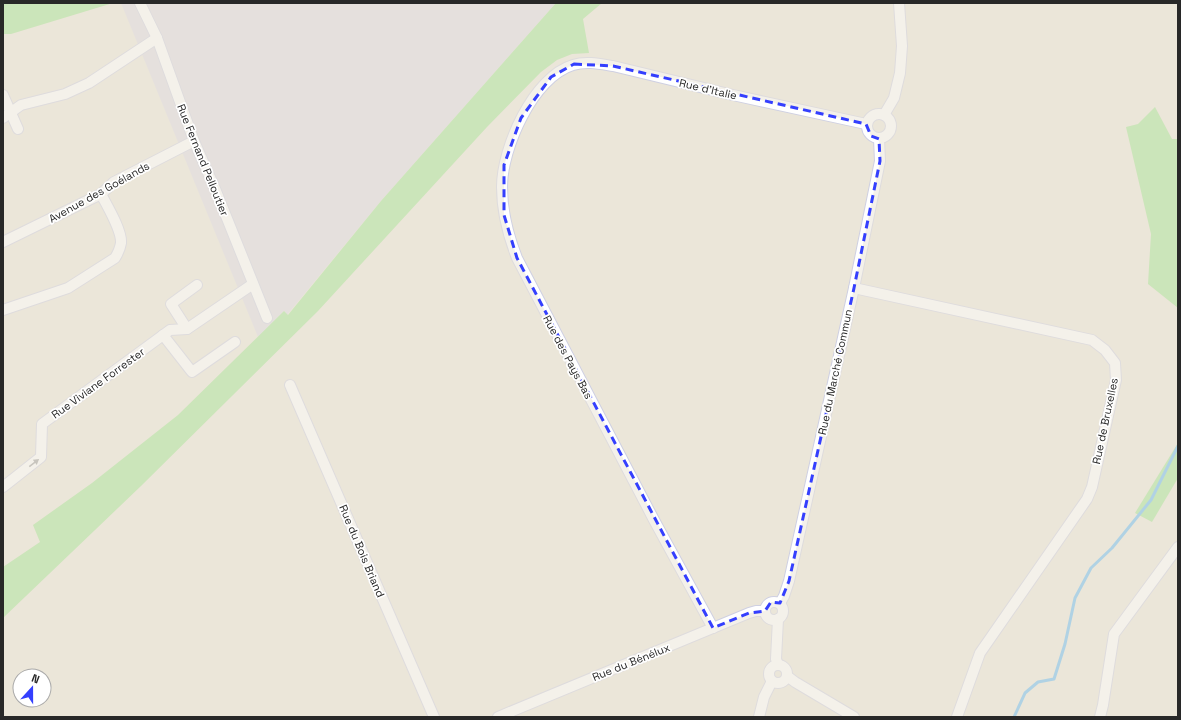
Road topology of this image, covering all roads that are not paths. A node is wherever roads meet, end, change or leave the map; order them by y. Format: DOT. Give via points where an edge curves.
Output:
graph roads {
  1 [pos="140,3"];
  2 [pos="899,3"];
  3 [pos="157,38"];
  4 [pos="551,77"];
  5 [pos="3,95"];
  6 [pos="6,115"];
  7 [pos="884,115"];
  8 [pos="866,124"];
  9 [pos="18,129"];
  10 [pos="879,138"];
  11 [pos="194,142"];
  12 [pos="101,194"];
  13 [pos="3,242"];
  14 [pos="253,284"];
  15 [pos="197,285"];
  16 [pos="854,288"];
  17 [pos="3,308"];
  18 [pos="267,318"];
  19 [pos="187,329"];
  20 [pos="163,336"];
  21 [pos="235,342"];
  22 [pos="290,385"];
  23 [pos="3,487"];
  24 [pos="1178,547"];
  25 [pos="780,603"];
  26 [pos="765,611"];
  27 [pos="778,619"];
  28 [pos="713,628"];
  29 [pos="778,665"];
  30 [pos="787,676"];
  31 [pos="772,681"];
  32 [pos="434,717"];
  33 [pos="498,717"];
  34 [pos="759,717"];
  35 [pos="854,717"];
  36 [pos="957,717"];
  37 [pos="1100,717"];
  1 -- 3 [label="street, Rue Fernand Pelloutier"];
  2 -- 7 [label="street" via="902,46 900,73 894,98"];
  3 -- 6 [label="street" via="89,83 65,94 21,105"];
  3 -- 11 [label="street, Rue Fernand Pelloutier"];
  4 -- 8 [label="street, Rue d'Italie" via="574,64 597,64"];
  4 -- 28 [label="street, Rue des Pays Bas" via="536,94 521,118 508,148 502,186 504,216 509,237 546,314"];
  5 -- 6 [label="street"];
  6 -- 9 [label="street"];
  7 -- 8 [label="street" via="873,115"];
  7 -- 10 [label="street" via="890,121 891,129 887,136"];
  8 -- 10 [label="street" via="871,136"];
  10 -- 16 [label="street, Rue du Marché Commun" via="880,161"];
  11 -- 12 [label="street, Avenue des Goélands" via="114,182"];
  11 -- 14 [label="street, Rue Fernand Pelloutier"];
  12 -- 13 [label="street, Avenue des Goélands"];
  12 -- 17 [label="street" via="119,230 121,242 114,258 68,288"];
  14 -- 18 [label="street, Rue Fernand Pelloutier"];
  14 -- 19 [label="street, Rue Viviane Forrester"];
  15 -- 19 [label="street" via="170,304"];
  16 -- 25 [label="street, Rue du Marché Commun" via="789,581"];
  16 -- 36 [label="street, Rue de Bruxelles" via="1092,340 1105,350 1115,363 1116,380 1092,487 1087,499 980,653"];
  19 -- 20 [label="street, Rue Viviane Forrester" via="170,330"];
  20 -- 21 [label="street" via="192,372"];
  23 -- 20 [label="street, Rue Viviane Forrester, one-way" via="41,457 42,424"];
  22 -- 32 [label="street, Rue du Bois Briand"];
  24 -- 37 [label="street" via="1114,634"];
  25 -- 26 [label="street" via="768,603"];
  25 -- 27 [label="street" via="783,613"];
  26 -- 27 [label="street" via="769,619"];
  26 -- 28 [label="street, Rue du Bénélux" via="749,613"];
  27 -- 29 [label="street"];
  28 -- 33 [label="street, Rue du Bénélux"];
  29 -- 30 [label="street" via="784,667"];
  29 -- 31 [label="street" via="769,671"];
  30 -- 31 [label="street" via="780,683"];
  30 -- 35 [label="street"];
  31 -- 34 [label="street" via="764,697"];
}
